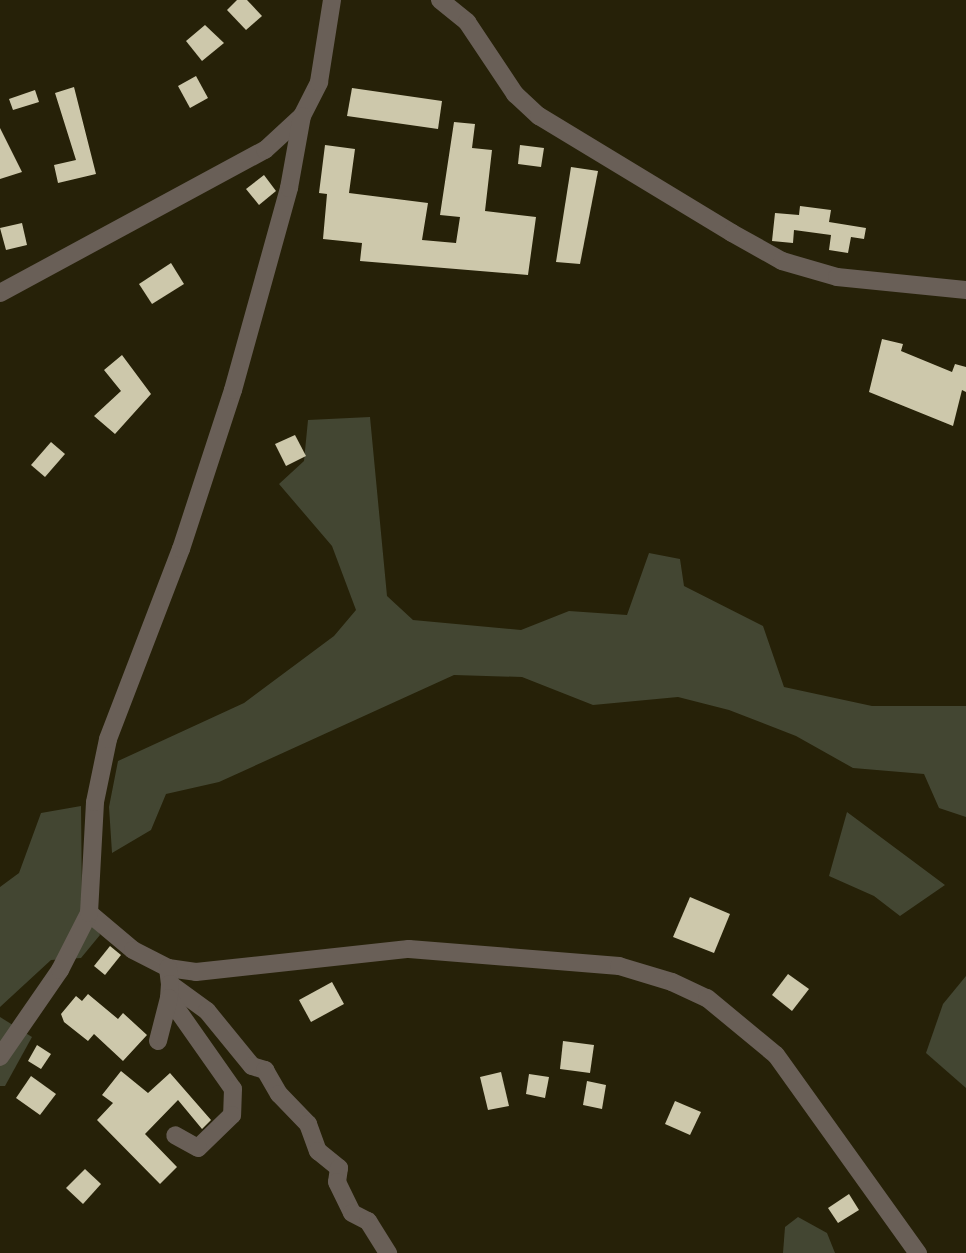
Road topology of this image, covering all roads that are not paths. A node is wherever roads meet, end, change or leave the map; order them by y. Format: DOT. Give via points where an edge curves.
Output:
graph roads {
  1 [pos="332,0"];
  2 [pos="440,0"];
  3 [pos="302,116"];
  4 [pos="966,290"];
  5 [pos="0,293"];
  6 [pos="89,912"];
  7 [pos="169,983"];
  8 [pos="158,1041"];
  9 [pos="0,1057"];
  10 [pos="175,1135"];
  11 [pos="388,1253"];
  12 [pos="918,1253"];
  1 -- 3 [label="street" via="319,82"];
  2 -- 4 [label="street" via="467,22 509,86 539,117 782,261 837,277"];
  3 -- 5 [label="street" via="265,150 229,173"];
  3 -- 6 [label="street" via="289,188 233,390 181,549 108,738 95,802"];
  6 -- 7 [label="street"];
  6 -- 9 [label="street" via="60,970"];
  7 -- 8 [label="street"];
  7 -- 10 [label="street" via="233,1089 232,1115 198,1148"];
  7 -- 11 [label="street" via="207,1011 252,1066 265,1070 279,1094 308,1124 318,1151 339,1168 337,1182 352,1213 368,1221"];
  7 -- 12 [label="street" via="409,949 619,966 672,982 707,998 775,1055"];
}
